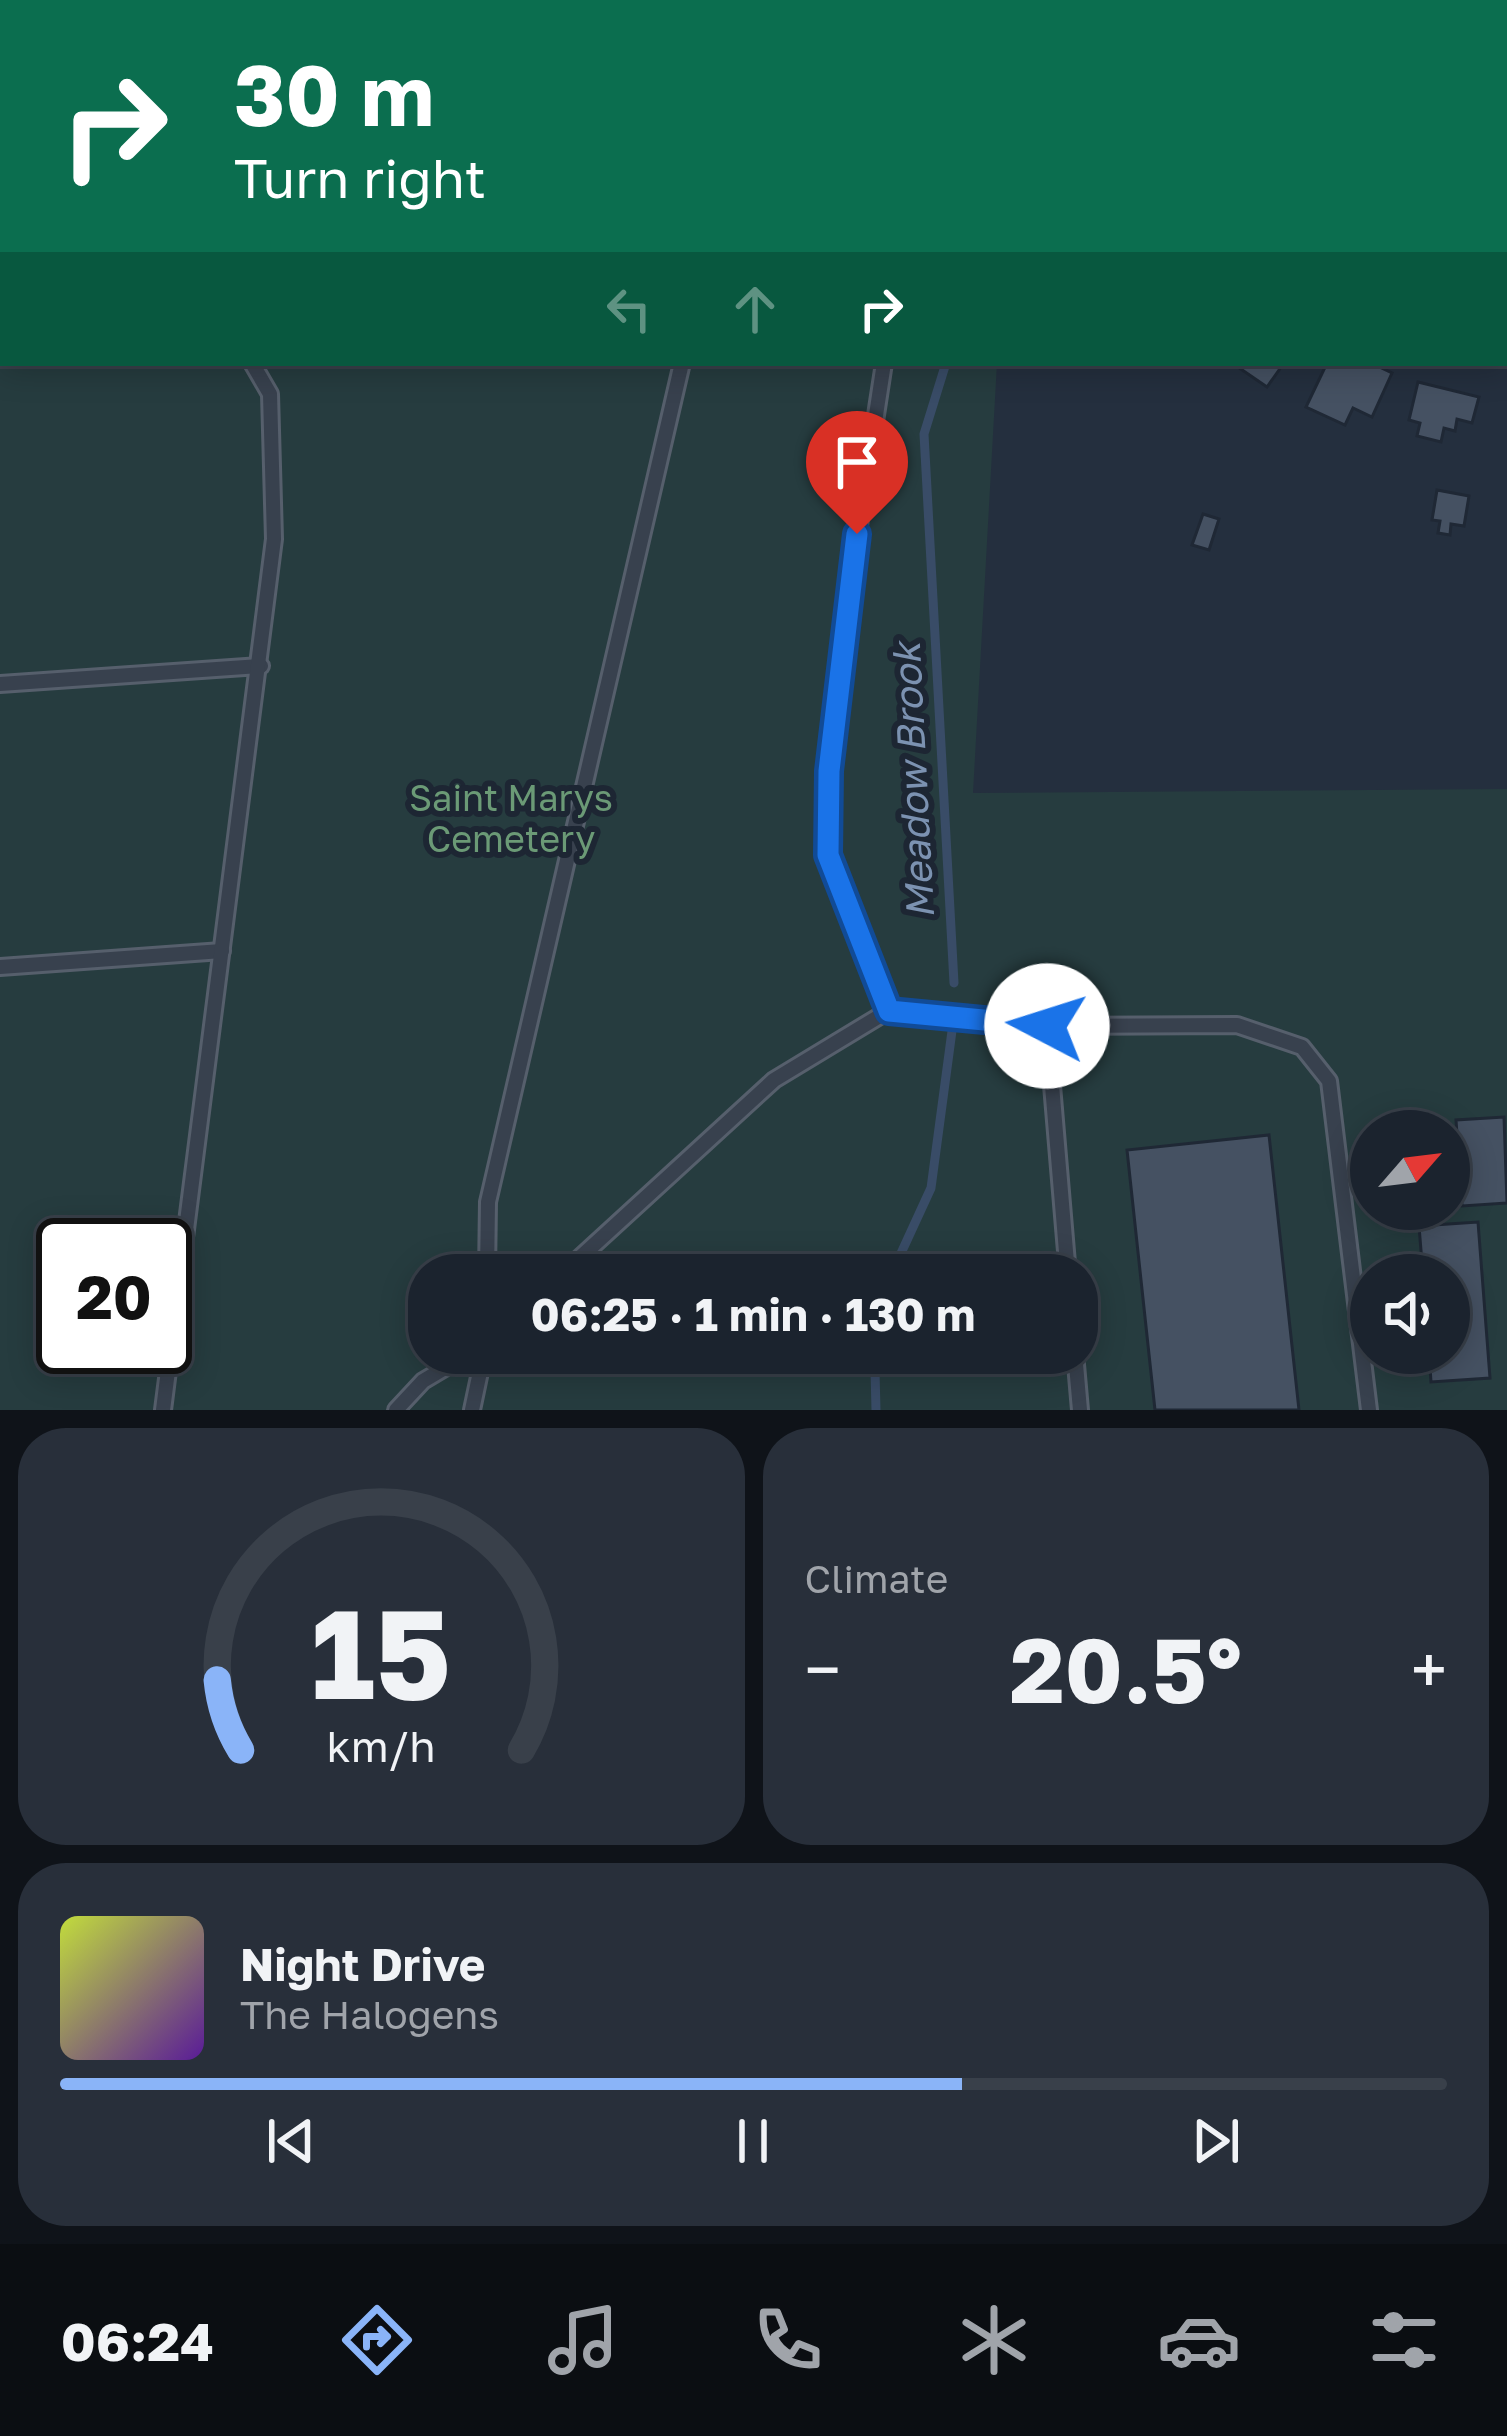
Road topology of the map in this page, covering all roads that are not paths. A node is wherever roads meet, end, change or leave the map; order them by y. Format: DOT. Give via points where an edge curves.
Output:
graph roads {
  1 [pos="254,366"];
  2 [pos="681,366"];
  3 [pos="884,366"];
  4 [pos="261,666"];
  5 [pos="0,684"];
  6 [pos="222,951"];
  7 [pos="0,967"];
  8 [pos="889,1011"];
  9 [pos="1047,1026"];
  10 [pos="487,1254"];
  11 [pos="584,1254"];
  12 [pos="1066,1254"];
  13 [pos="435,1374"];
  14 [pos="480,1374"];
  15 [pos="1077,1374"];
  16 [pos="163,1410"];
  17 [pos="396,1410"];
  18 [pos="472,1410"];
  19 [pos="1080,1410"];
  20 [pos="1369,1410"];
  1 -- 4 [label="lane" via="269,394 274,539"];
  2 -- 10 [label="lane" via="488,1202"];
  3 -- 8 [label="lane" via="844,617 828,855"];
  4 -- 5 [label="lane"];
  4 -- 6 [label="lane"];
  6 -- 7 [label="lane"];
  6 -- 16 [label="lane"];
  8 -- 9 [label="lane"];
  8 -- 11 [label="lane" via="774,1080"];
  9 -- 12 [label="lane"];
  9 -- 20 [label="lane" via="1237,1025 1302,1047 1329,1082"];
  13 -- 17 [label="lane"];
  14 -- 18 [label="lane"];
  15 -- 19 [label="lane"];
}
